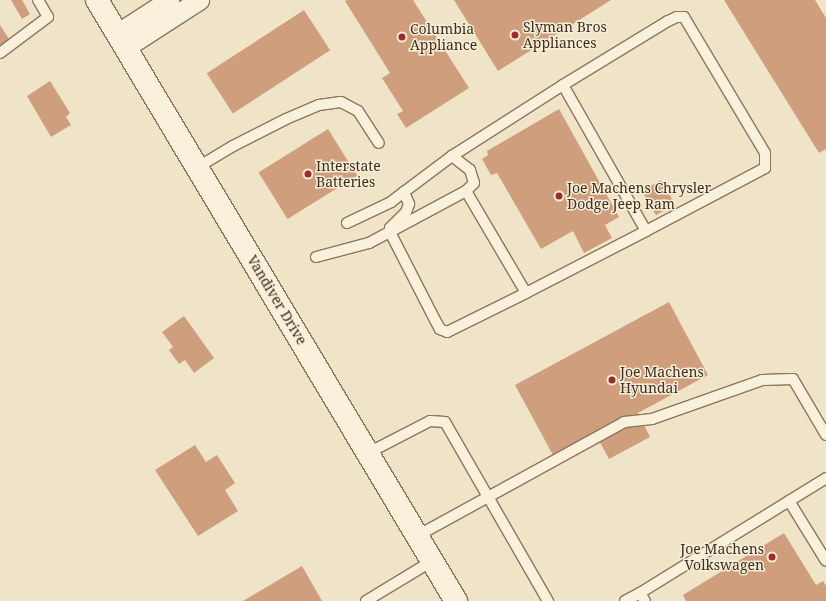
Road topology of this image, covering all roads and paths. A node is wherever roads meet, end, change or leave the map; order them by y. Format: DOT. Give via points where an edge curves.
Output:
graph roads {
  1 [pos="38,0"];
  2 [pos="97,0"];
  3 [pos="199,0"];
  4 [pos="164,1"];
  5 [pos="122,40"];
  6 [pos="0,53"];
  7 [pos="563,85"];
  8 [pos="379,143"];
  9 [pos="452,156"];
  10 [pos="198,167"];
  11 [pos="466,191"];
  12 [pos="404,192"];
  13 [pos="347,224"];
  14 [pos="646,231"];
  15 [pos="390,232"];
  16 [pos="316,257"];
  17 [pos="526,293"];
  18 [pos="826,435"];
  19 [pos="368,453"];
  20 [pos="826,478"];
  21 [pos="488,496"];
  22 [pos="789,501"];
  23 [pos="417,536"];
  24 [pos="432,561"];
  25 [pos="826,561"];
  26 [pos="642,597"];
  27 [pos="366,601"];
  28 [pos="456,601"];
  29 [pos="548,601"];
  30 [pos="625,601"];
  1 -- 6 [label="lane" via="48,17"];
  2 -- 5 [label="main road, Vandiver Drive"];
  3 -- 5 [label="street"];
  4 -- 5 [label="street"];
  5 -- 10 [label="main road, Vandiver Drive"];
  7 -- 9 [label="lane"];
  7 -- 14 [label="lane"];
  7 -- 14 [label="lane" via="668,21 677,17 684,18 765,153 765,168"];
  8 -- 10 [label="lane" via="358,111 341,102 319,105 286,119"];
  9 -- 11 [label="lane" via="470,170 474,182"];
  9 -- 12 [label="lane"];
  10 -- 19 [label="main road, Vandiver Drive"];
  11 -- 15 [label="lane"];
  11 -- 17 [label="lane"];
  12 -- 13 [label="lane" via="391,202"];
  12 -- 15 [label="lane" via="409,204 406,212 390,228"];
  14 -- 17 [label="lane"];
  15 -- 16 [label="lane" via="369,243"];
  15 -- 17 [label="lane" via="440,328 447,332"];
  18 -- 21 [label="lane" via="792,380 762,380 652,419 624,422"];
  19 -- 21 [label="lane" via="430,421 445,422"];
  19 -- 23 [label="main road, Vandiver Drive"];
  20 -- 22 [label="lane"];
  21 -- 23 [label="lane"];
  21 -- 29 [label="lane"];
  22 -- 25 [label="lane"];
  22 -- 26 [label="lane"];
  23 -- 24 [label="main road, Vandiver Drive"];
  24 -- 27 [label="lane"];
  24 -- 28 [label="main road, Vandiver Drive"];
  26 -- 30 [label="lane"];
}
